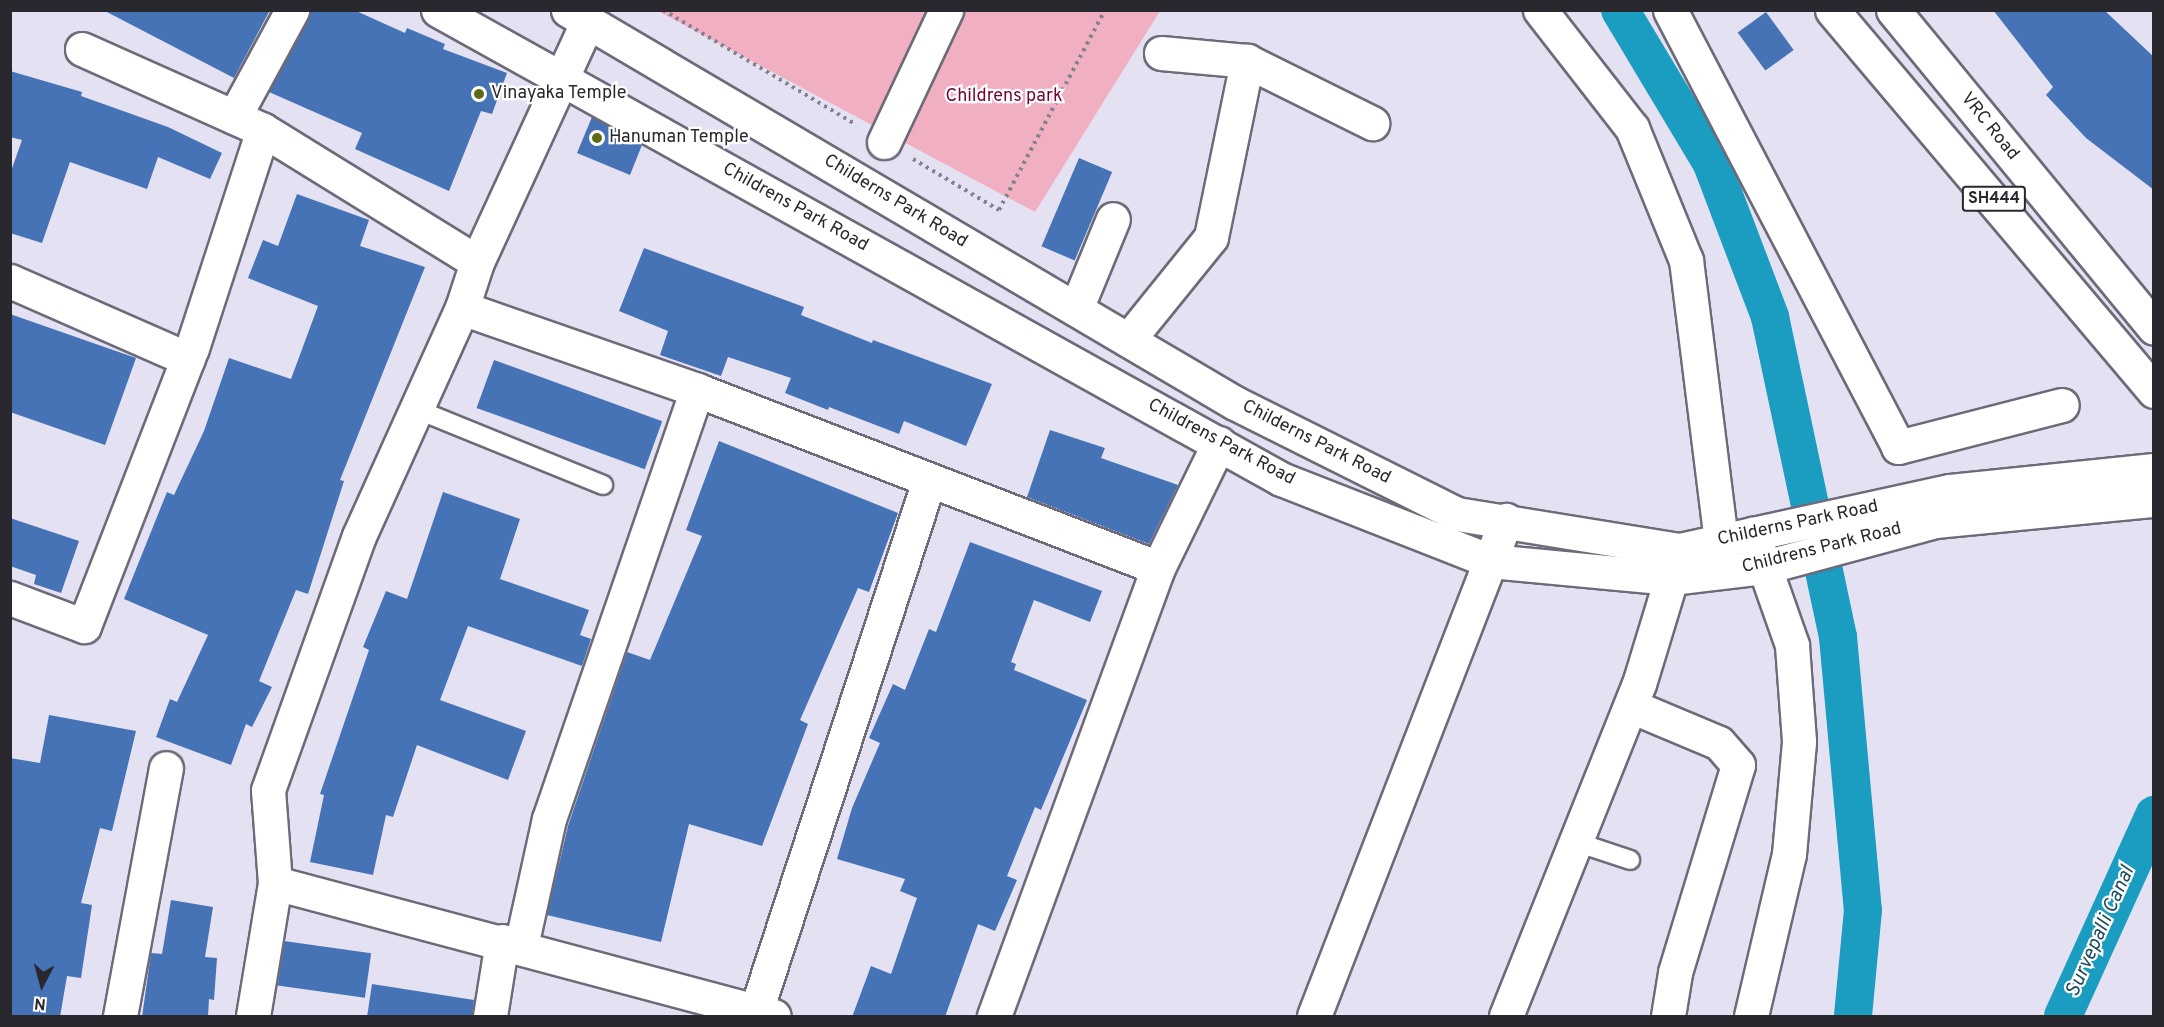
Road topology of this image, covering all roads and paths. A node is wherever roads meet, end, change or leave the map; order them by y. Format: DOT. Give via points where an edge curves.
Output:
graph roads {
  1 [pos="292,10"];
  2 [pos="438,10"];
  3 [pos="946,10"];
  4 [pos="1540,10"];
  5 [pos="1670,10"];
  6 [pos="1832,10"];
  7 [pos="1893,10"];
  8 [pos="578,17"];
  9 [pos="82,49"];
  10 [pos="1161,53"];
  11 [pos="1247,61"];
  12 [pos="564,80"];
  13 [pos="234,117"];
  14 [pos="1372,123"];
  15 [pos="263,129"];
  16 [pos="884,142"];
  17 [pos="1113,219"];
  18 [pos="477,262"];
  19 [pos="10,281"];
  20 [pos="462,308"];
  21 [pos="1076,309"];
  22 [pos="2154,327"];
  23 [pos="1128,340"];
  24 [pos="188,359"];
  25 [pos="697,390"];
  26 [pos="2154,391"];
  27 [pos="2062,405"];
  28 [pos="416,409"];
  29 [pos="1219,443"];
  30 [pos="2154,470"];
  31 [pos="929,480"];
  32 [pos="603,485"];
  33 [pos="2154,500"];
  34 [pos="1899,517"];
  35 [pos="1506,520"];
  36 [pos="1760,532"];
  37 [pos="1721,540"];
  38 [pos="1490,561"];
  39 [pos="1675,564"];
  40 [pos="1775,564"];
  41 [pos="1158,568"];
  42 [pos="10,598"];
  43 [pos="1631,706"];
  44 [pos="166,768"];
  45 [pos="1576,842"];
  46 [pos="1630,860"];
  47 [pos="275,883"];
  48 [pos="511,943"];
  49 [pos="765,1014"];
  50 [pos="120,1017"];
  51 [pos="253,1017"];
  52 [pos="490,1017"];
  53 [pos="994,1017"];
  54 [pos="1314,1017"];
  55 [pos="1506,1017"];
  56 [pos="1668,1017"];
  57 [pos="1751,1017"];
  1 -- 13 [label="street"];
  2 -- 12 [label="street, Childrens Park Road"];
  3 -- 16 [label="street"];
  4 -- 37 [label="street" via="1632,128 1686,260"];
  5 -- 27 [label="street" via="1898,447"];
  6 -- 26 [label="street, SH444"];
  7 -- 22 [label="street, VRC Road / SH444"];
  8 -- 12 [label="street"];
  8 -- 21 [label="street, Childerns Park Road"];
  9 -- 13 [label="street"];
  10 -- 11 [label="street"];
  11 -- 14 [label="street"];
  11 -- 23 [label="street" via="1210,237"];
  12 -- 18 [label="street"];
  12 -- 29 [label="street, Childrens Park Road"];
  13 -- 15 [label="street"];
  15 -- 18 [label="street"];
  15 -- 24 [label="street"];
  17 -- 21 [label="street"];
  18 -- 20 [label="street"];
  19 -- 24 [label="street"];
  20 -- 25 [label="street"];
  20 -- 28 [label="street"];
  21 -- 23 [label="street, Childerns Park Road"];
  23 -- 35 [label="street, Childerns Park Road" via="1235,403 1457,514"];
  24 -- 42 [label="street" via="84,626"];
  25 -- 31 [label="street"];
  25 -- 48 [label="street" via="549,819"];
  28 -- 32 [label="lane"];
  28 -- 47 [label="street" via="359,536 268,790"];
  29 -- 38 [label="street, Childrens Park Road" via="1281,478"];
  29 -- 41 [label="street"];
  30 -- 34 [label="street, Childerns Park Road" via="1950,491"];
  31 -- 41 [label="street"];
  31 -- 49 [label="street"];
  33 -- 34 [label="street, Childrens Park Road" via="1935,521"];
  34 -- 36 [label="street, Childerns Park Road"];
  34 -- 40 [label="street, Childrens Park Road"];
  35 -- 38 [label="street"];
  35 -- 39 [label="street, Childerns Park Road"];
  36 -- 37 [label="street, Childerns Park Road"];
  36 -- 40 [label="street"];
  37 -- 39 [label="street, Childerns Park Road"];
  38 -- 39 [label="street, Childrens Park Road"];
  38 -- 54 [label="street"];
  39 -- 40 [label="street, Childrens Park Road"];
  39 -- 43 [label="street"];
  40 -- 57 [label="street" via="1792,645 1799,741 1789,854"];
  41 -- 53 [label="street"];
  43 -- 45 [label="street"];
  43 -- 56 [label="street" via="1719,743 1738,765 1675,973"];
  44 -- 50 [label="street"];
  45 -- 46 [label="lane"];
  45 -- 55 [label="street"];
  47 -- 48 [label="street"];
  47 -- 51 [label="street"];
  48 -- 49 [label="street"];
  48 -- 52 [label="street"];
}
